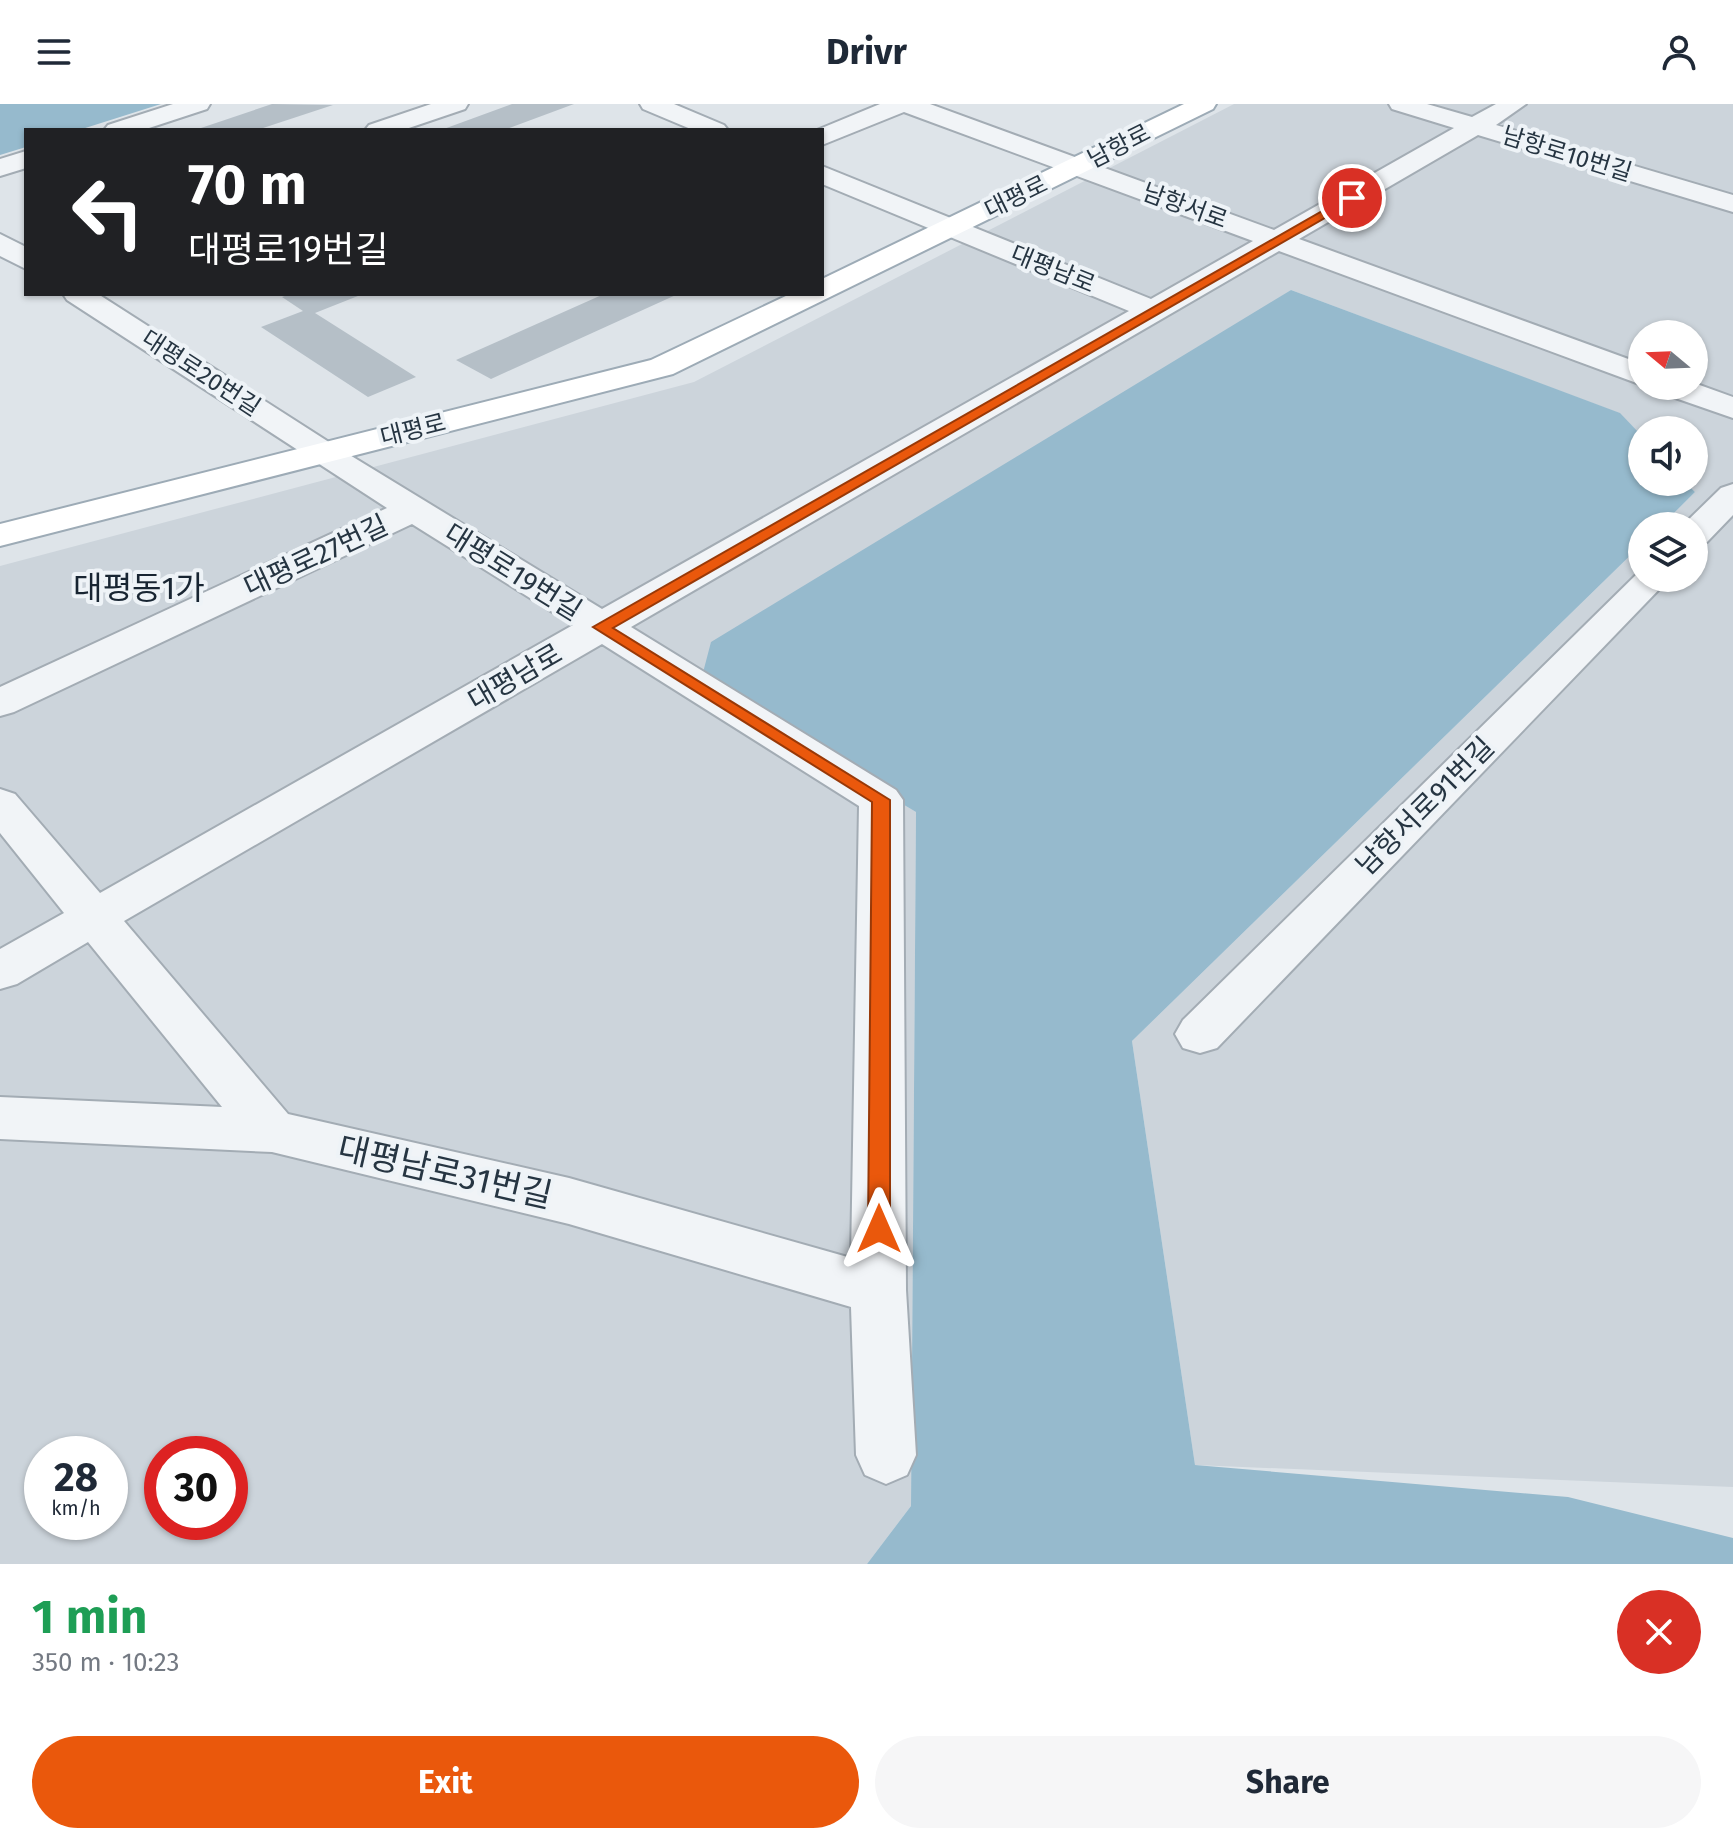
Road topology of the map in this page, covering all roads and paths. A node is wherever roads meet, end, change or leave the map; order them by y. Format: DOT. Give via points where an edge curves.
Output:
graph roads {
  1 [pos="198,104"];
  2 [pos="456,104"];
  3 [pos="652,104"];
  4 [pos="904,104"];
  5 [pos="1204,104"];
  6 [pos="1401,104"];
  7 [pos="1514,104"];
  8 [pos="1476,127"];
  9 [pos="123,128"];
  10 [pos="384,128"];
  11 [pos="710,128"];
  12 [pos="824,136"];
  13 [pos="24,160"];
  14 [pos="1077,167"];
  15 [pos="0,168"];
  16 [pos="824,175"];
  17 [pos="1733,204"];
  18 [pos="952,228"];
  19 [pos="1278,240"];
  20 [pos="0,243"];
  21 [pos="24,259"];
  22 [pos="824,289"];
  23 [pos="81,296"];
  24 [pos="809,296"];
  25 [pos="1155,311"];
  26 [pos="1628,370"];
  27 [pos="1708,399"];
  28 [pos="1733,408"];
  29 [pos="323,453"];
  30 [pos="1733,495"];
  31 [pos="415,509"];
  32 [pos="1708,520"];
  33 [pos="0,535"];
  34 [pos="1637,592"];
  35 [pos="601,627"];
  36 [pos="0,703"];
  37 [pos="0,804"];
  38 [pos="94,917"];
  39 [pos="0,971"];
  40 [pos="1200,1034"];
  41 [pos="0,1118"];
  42 [pos="272,1131"];
  43 [pos="878,1290"];
  44 [pos="886,1455"];
  1 -- 9 [label="street"];
  2 -- 10 [label="street"];
  3 -- 11 [label="street"];
  4 -- 12 [label="street"];
  4 -- 14 [label="street, 남항서로"];
  5 -- 14 [label="main road, 남항로"];
  6 -- 8 [label="street, 남항로10번길"];
  7 -- 8 [label="street, 대평남로"];
  8 -- 17 [label="street, 남항로10번길"];
  8 -- 19 [label="street, 대평남로"];
  13 -- 15 [label="street"];
  14 -- 18 [label="main road, 대평로"];
  14 -- 19 [label="street, 남항서로"];
  16 -- 18 [label="street, 대평남로"];
  18 -- 22 [label="main road, 대평로"];
  18 -- 25 [label="street, 대평남로"];
  19 -- 25 [label="street, 대평남로"];
  19 -- 26 [label="street, 남항서로"];
  20 -- 21 [label="street"];
  23 -- 29 [label="street, 대평로20번길"];
  24 -- 29 [label="main road, 대평로" via="662,367"];
  25 -- 35 [label="street, 대평남로"];
  27 -- 28 [label="street"];
  29 -- 31 [label="street, 대평로19번길"];
  29 -- 33 [label="main road, 대평로"];
  30 -- 32 [label="street"];
  31 -- 35 [label="street, 대평로19번길"];
  31 -- 36 [label="street, 대평로27번길"];
  34 -- 40 [label="street, 남항서로91번길"];
  35 -- 38 [label="street, 대평남로"];
  35 -- 43 [label="street, 대평로19번길" via="881,800"];
  37 -- 38 [label="street"];
  38 -- 39 [label="street, 대평남로"];
  38 -- 42 [label="street"];
  41 -- 42 [label="street, 대평남로31번길"];
  42 -- 43 [label="street, 대평남로31번길" via="569,1201"];
  43 -- 44 [label="street, 대평로19번길"];
}
